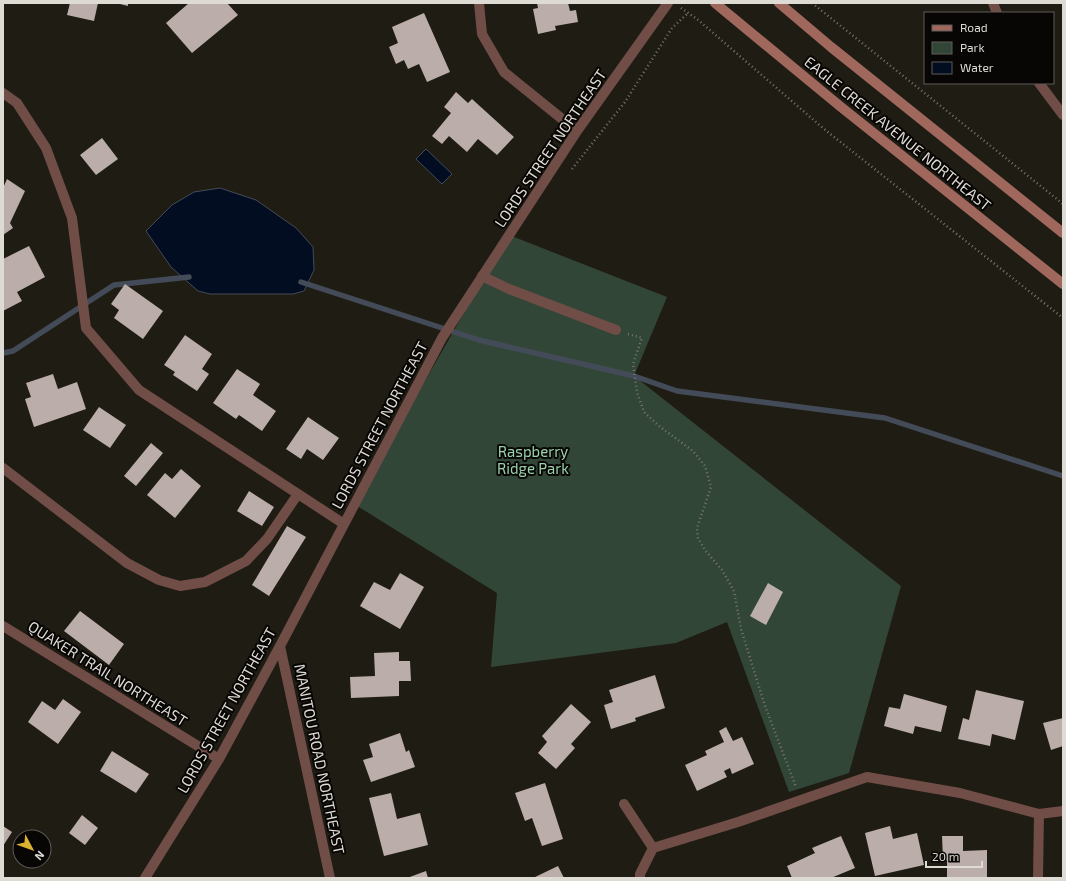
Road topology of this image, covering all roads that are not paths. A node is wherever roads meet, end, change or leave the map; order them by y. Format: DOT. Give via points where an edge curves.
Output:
graph roads {
  1 [pos="479,3"];
  2 [pos="668,3"];
  3 [pos="715,3"];
  4 [pos="779,3"];
  5 [pos="992,3"];
  6 [pos="996,12"];
  7 [pos="1040,84"];
  8 [pos="3,93"];
  9 [pos="1063,115"];
  10 [pos="577,132"];
  11 [pos="1063,233"];
  12 [pos="482,276"];
  13 [pos="1063,284"];
  14 [pos="616,330"];
  15 [pos="3,468"];
  16 [pos="298,494"];
  17 [pos="344,524"];
  18 [pos="3,626"];
  19 [pos="280,646"];
  20 [pos="218,759"];
  21 [pos="624,804"];
  22 [pos="1063,811"];
  23 [pos="1039,814"];
  24 [pos="653,848"];
  25 [pos="145,878"];
  26 [pos="330,878"];
  27 [pos="640,878"];
  28 [pos="1038,878"];
  1 -- 10 [label="street" via="482,34 504,72"];
  2 -- 10 [label="street, LORDS STREET NORTHEAST"];
  3 -- 13 [label="main road, EAGLE CREEK AVENUE NORTHEAST" via="840,107"];
  4 -- 11 [label="main road, EAGLE CREEK AVENUE NORTHEAST"];
  5 -- 6 [label="street"];
  7 -- 9 [label="street"];
  8 -- 16 [label="street" via="17,103 46,148 72,218 86,328 139,390"];
  10 -- 12 [label="street, LORDS STREET NORTHEAST"];
  12 -- 14 [label="street"];
  12 -- 17 [label="street, LORDS STREET NORTHEAST" via="442,338"];
  15 -- 16 [label="street" via="127,563 159,580 180,586 205,582 246,561 267,540"];
  16 -- 17 [label="street"];
  17 -- 19 [label="street, LORDS STREET NORTHEAST"];
  18 -- 20 [label="street, QUAKER TRAIL NORTHEAST"];
  19 -- 20 [label="street, LORDS STREET NORTHEAST"];
  19 -- 26 [label="street, MANITOU ROAD NORTHEAST"];
  20 -- 25 [label="street, LORDS STREET NORTHEAST"];
  21 -- 24 [label="street"];
  22 -- 23 [label="street"];
  23 -- 24 [label="street" via="960,793 867,777"];
  23 -- 28 [label="street"];
  24 -- 27 [label="street"];
}
